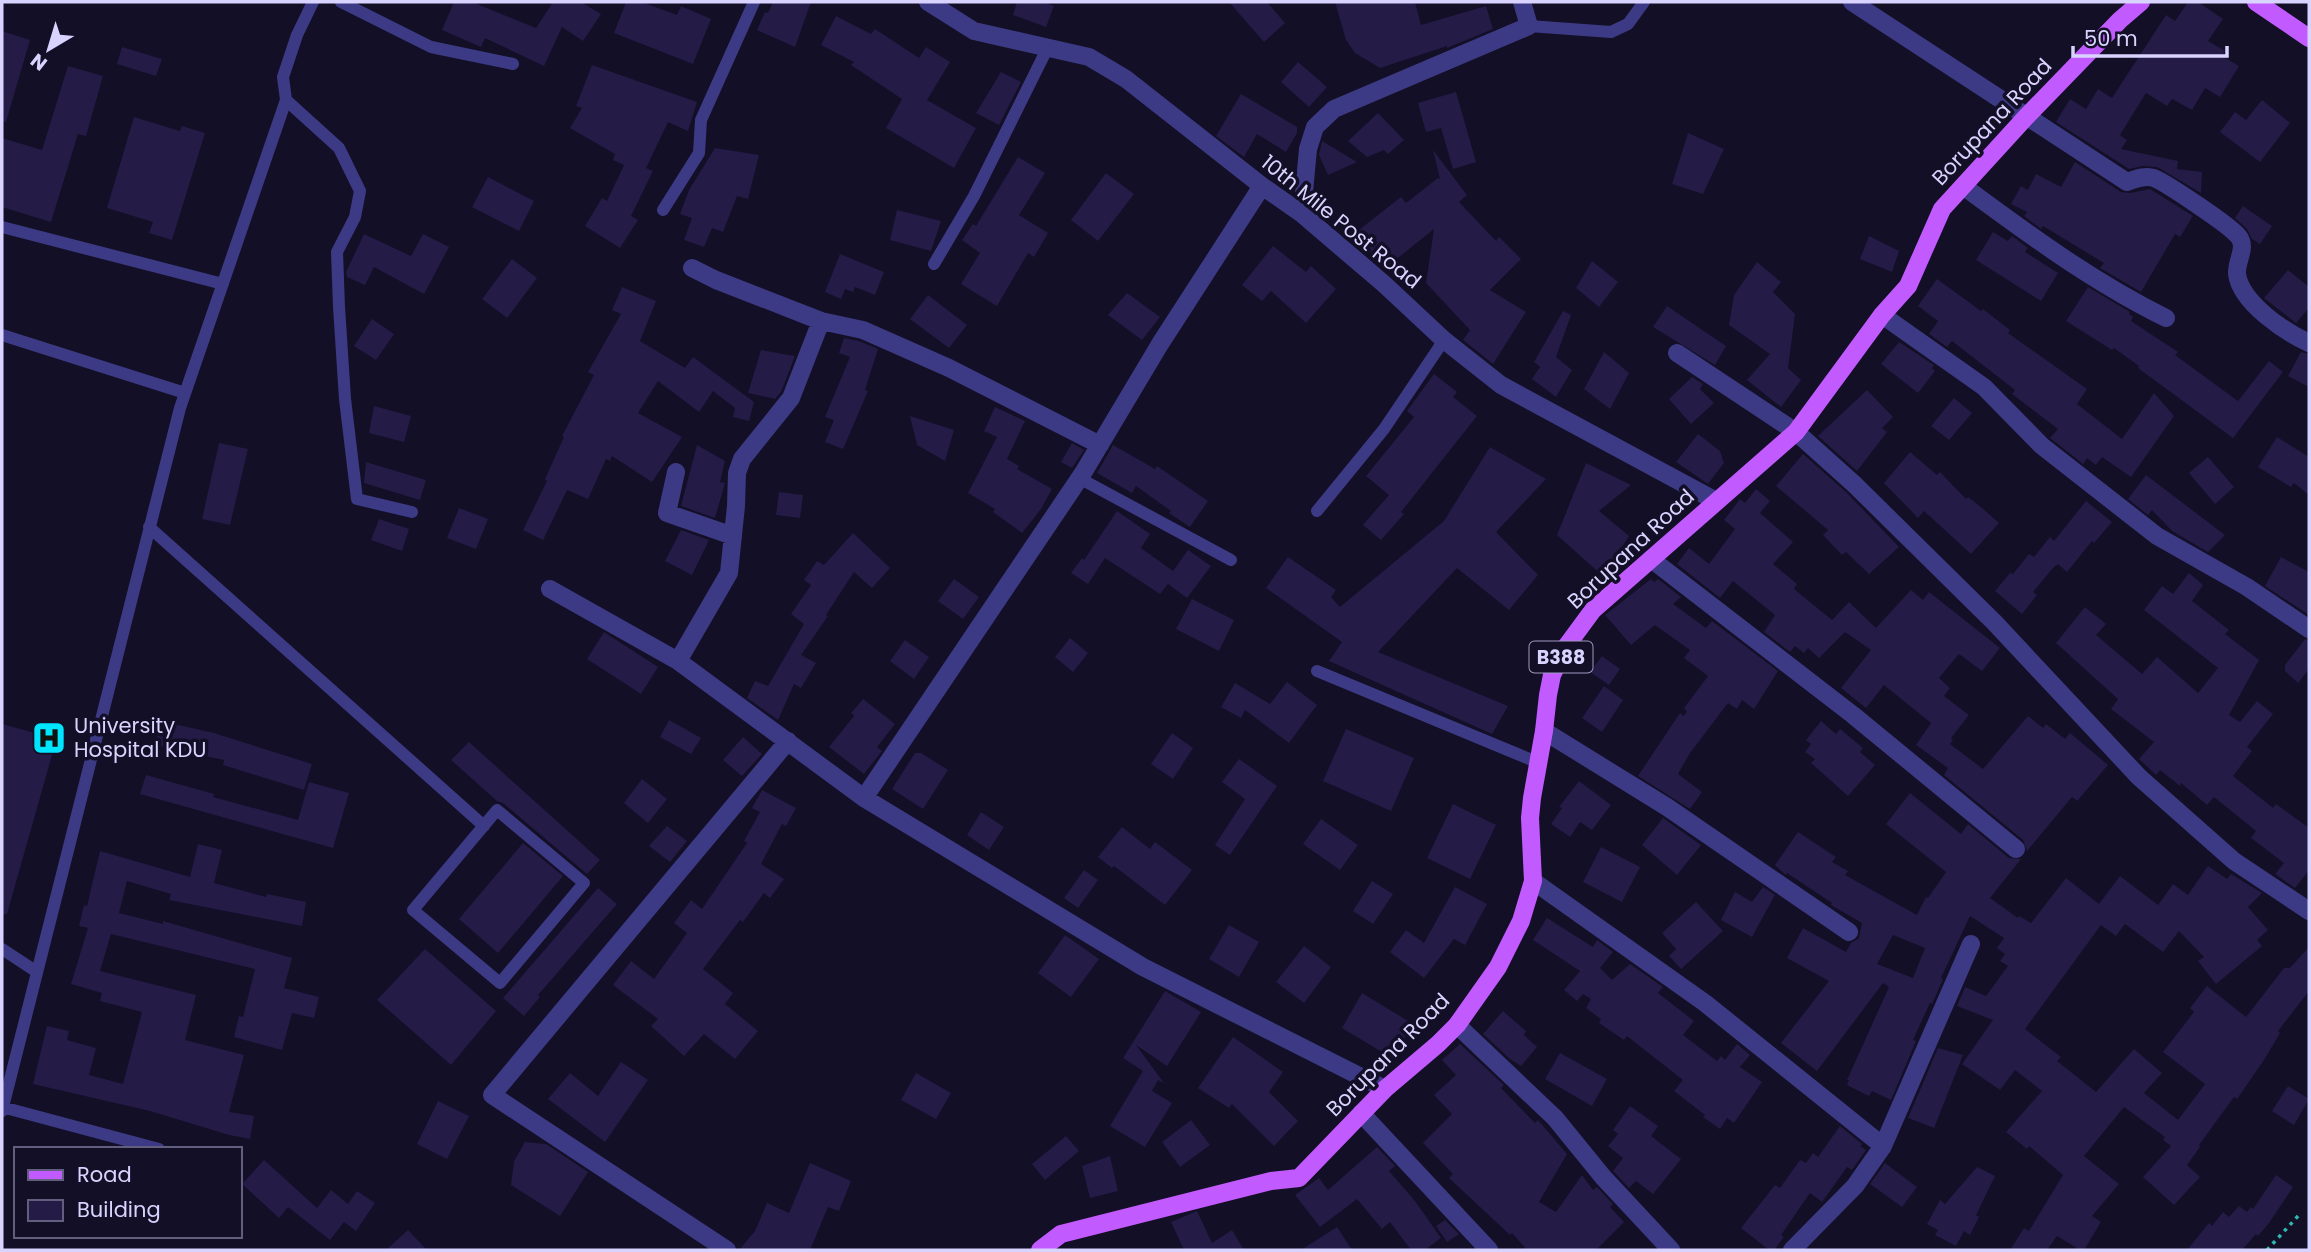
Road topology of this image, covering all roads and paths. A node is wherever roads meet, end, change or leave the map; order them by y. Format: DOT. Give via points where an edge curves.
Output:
graph roads {
  1 [pos="313,2"];
  2 [pos="341,2"];
  3 [pos="754,2"];
  4 [pos="928,2"];
  5 [pos="1522,2"];
  6 [pos="1644,2"];
  7 [pos="1852,2"];
  8 [pos="2141,2"];
  9 [pos="2256,2"];
  10 [pos="1529,26"];
  11 [pos="2309,38"];
  12 [pos="1047,49"];
  13 [pos="513,64"];
  14 [pos="286,100"];
  15 [pos="2026,117"];
  16 [pos="1262,186"];
  17 [pos="1963,186"];
  18 [pos="663,210"];
  19 [pos="1302,214"];
  20 [pos="2,227"];
  21 [pos="934,264"];
  22 [pos="692,268"];
  23 [pos="223,284"];
  24 [pos="1882,315"];
  25 [pos="2166,318"];
  26 [pos="821,321"];
  27 [pos="2,335"];
  28 [pos="1444,340"];
  29 [pos="2309,343"];
  30 [pos="1677,353"];
  31 [pos="185,393"];
  32 [pos="1796,432"];
  33 [pos="1100,445"];
  34 [pos="676,472"];
  35 [pos="1079,478"];
  36 [pos="1716,501"];
  37 [pos="1317,511"];
  38 [pos="412,512"];
  39 [pos="149,527"];
  40 [pos="733,536"];
  41 [pos="1651,559"];
  42 [pos="1231,560"];
  43 [pos="550,589"];
  44 [pos="2309,629"];
  45 [pos="678,661"];
  46 [pos="1317,671"];
  47 [pos="1545,731"];
  48 [pos="788,741"];
  49 [pos="1539,763"];
  50 [pos="864,798"];
  51 [pos="484,826"];
  52 [pos="2016,849"];
  53 [pos="1533,881"];
  54 [pos="2309,911"];
  55 [pos="1849,932"];
  56 [pos="1971,944"];
  57 [pos="2,949"];
  58 [pos="37,972"];
  59 [pos="1457,1024"];
  60 [pos="1385,1089"];
  61 [pos="2,1108"];
  62 [pos="1361,1114"];
  63 [pos="1884,1146"];
  64 [pos="151,1147"];
  65 [pos="2300,1215"];
  66 [pos="727,1250"];
  67 [pos="1040,1250"];
  68 [pos="1489,1250"];
  69 [pos="1671,1250"];
  70 [pos="1792,1250"];
  71 [pos="2266,1250"];
  1 -- 14 [label="lane" via="283,78"];
  2 -- 13 [label="lane" via="431,47"];
  3 -- 18 [label="lane" via="701,120 699,153"];
  4 -- 12 [label="street, 10th Mile Post Road" via="974,31"];
  5 -- 10 [label="street"];
  6 -- 10 [label="lane" via="1628,24 1611,32"];
  7 -- 15 [label="street"];
  8 -- 15 [label="main road, Borupana Road / B388"];
  9 -- 11 [label="main road"];
  10 -- 19 [label="street" via="1334,109 1315,127 1308,149"];
  12 -- 16 [label="street, 10th Mile Post Road" via="1089,57 1126,79"];
  12 -- 21 [label="lane" via="974,196"];
  14 -- 23 [label="lane"];
  14 -- 38 [label="lane" via="339,148 360,191 355,217 337,252 345,399 357,499"];
  15 -- 17 [label="main road, Borupana Road / B388"];
  15 -- 29 [label="street" via="2127,181 2156,179 2238,236 2242,246 2237,273 2244,289 2259,310"];
  16 -- 19 [label="street, 10th Mile Post Road"];
  16 -- 33 [label="street"];
  17 -- 24 [label="main road, Borupana Road / B388" via="1942,209 1908,286"];
  17 -- 25 [label="street" via="2051,251"];
  19 -- 28 [label="street, 10th Mile Post Road"];
  20 -- 23 [label="lane"];
  22 -- 26 [label="street"];
  23 -- 31 [label="lane"];
  24 -- 32 [label="main road, Borupana Road / B388"];
  24 -- 44 [label="street" via="1984,387 2042,446 2157,536"];
  26 -- 33 [label="street" via="863,330 949,368"];
  26 -- 40 [label="street" via="791,398 737,473"];
  27 -- 31 [label="lane"];
  28 -- 36 [label="street, 10th Mile Post Road" via="1501,385"];
  28 -- 37 [label="lane" via="1384,429"];
  30 -- 32 [label="street"];
  31 -- 39 [label="lane"];
  32 -- 36 [label="main road, Borupana Road / B388"];
  32 -- 54 [label="street" via="1995,624 2139,777 2234,861"];
  33 -- 35 [label="street"];
  34 -- 40 [label="street" via="667,513"];
  35 -- 42 [label="lane"];
  35 -- 50 [label="street"];
  36 -- 41 [label="main road, Borupana Road / B388"];
  39 -- 51 [label="lane"];
  39 -- 58 [label="lane"];
  40 -- 45 [label="street" via="729,573"];
  41 -- 47 [label="main road, Borupana Road / B388" via="1593,610 1565,648 1550,685"];
  41 -- 52 [label="street" via="1853,715"];
  43 -- 45 [label="street"];
  45 -- 48 [label="street"];
  46 -- 49 [label="lane"];
  47 -- 49 [label="main road, Borupana Road / B388"];
  47 -- 55 [label="street" via="1667,807"];
  48 -- 50 [label="street"];
  48 -- 66 [label="street" via="492,1095"];
  49 -- 53 [label="main road, Borupana Road / B388" via="1530,818"];
  50 -- 60 [label="street" via="1143,967"];
  51 -- 51 [label="lane" via="497,810 584,883 500,983 413,910"];
  53 -- 59 [label="main road, Borupana Road / B388" via="1521,922 1498,967"];
  53 -- 63 [label="street" via="1705,1003"];
  56 -- 63 [label="street"];
  57 -- 58 [label="lane"];
  58 -- 61 [label="lane"];
  59 -- 60 [label="main road, Borupana Road / B388"];
  59 -- 69 [label="street" via="1555,1118"];
  60 -- 62 [label="main road, Borupana Road / B388"];
  61 -- 64 [label="lane"];
  62 -- 67 [label="main road, Borupana Road / B388" via="1299,1178 1061,1234"];
  62 -- 68 [label="street"];
  63 -- 70 [label="street" via="1855,1186"];
  65 -- 71 [label="path"];
}
